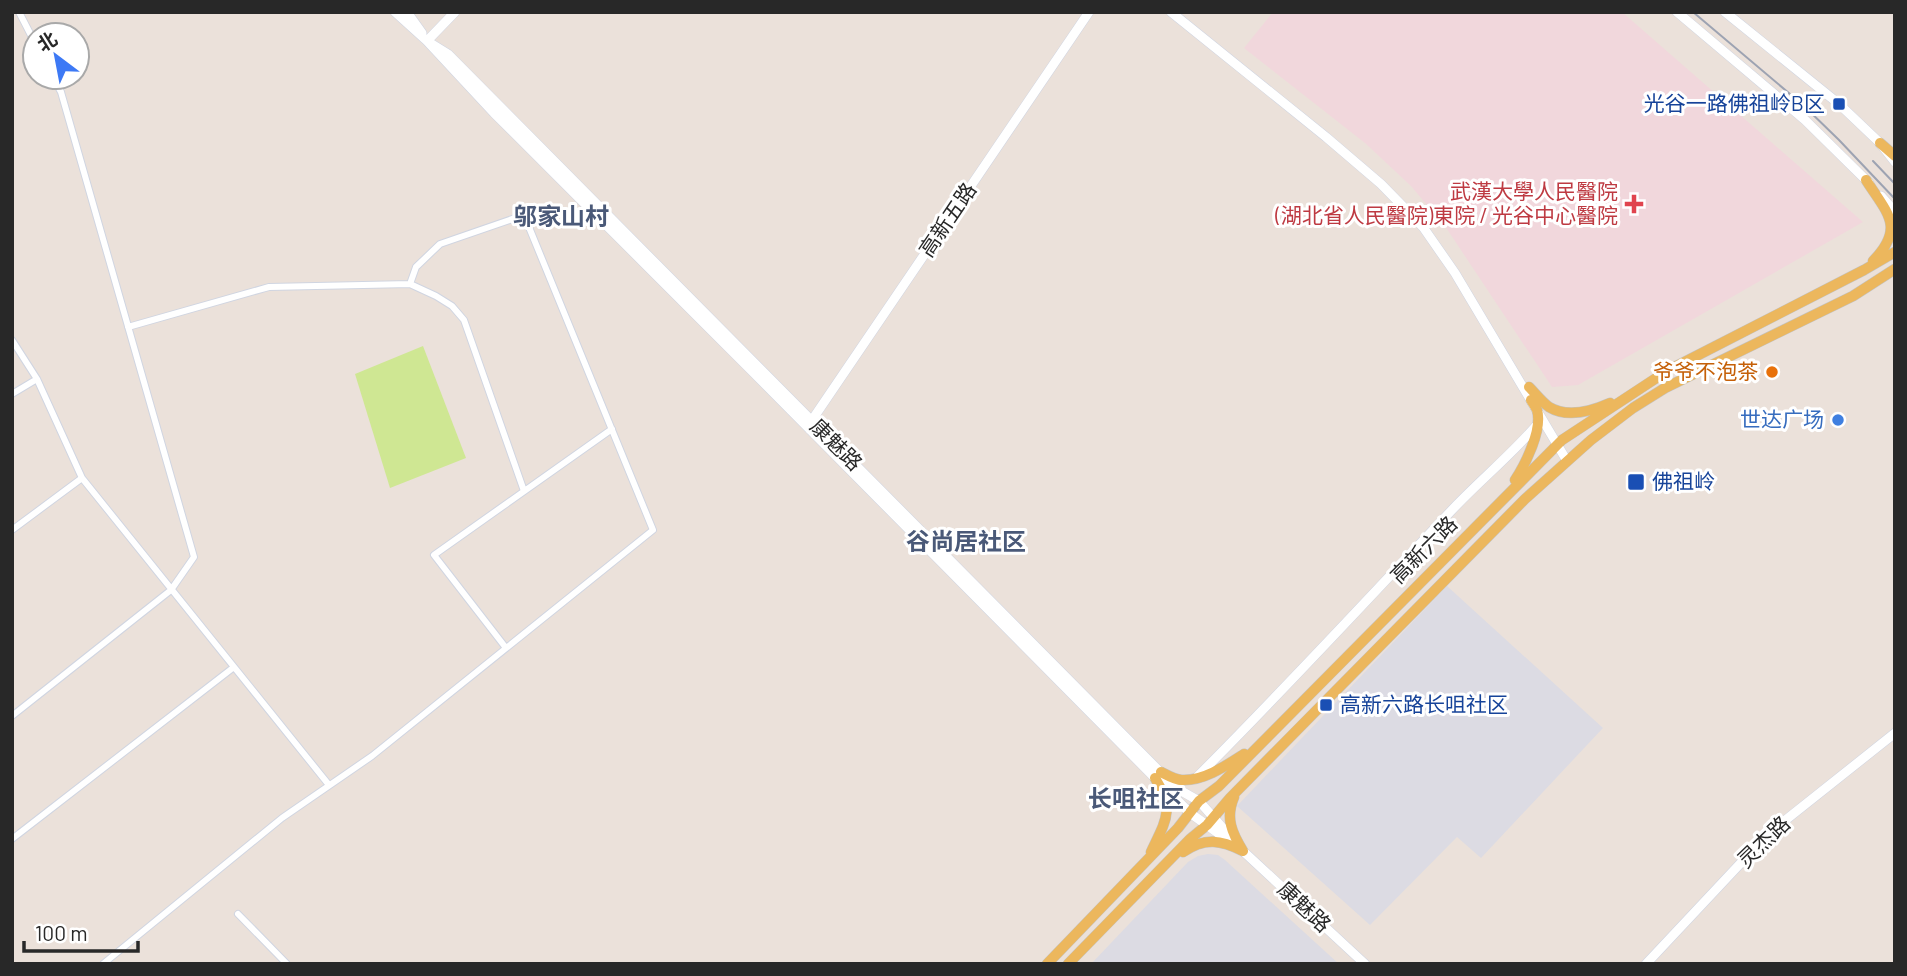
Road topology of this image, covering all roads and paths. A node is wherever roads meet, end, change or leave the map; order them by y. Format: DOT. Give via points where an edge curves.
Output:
graph roads {
  1 [pos="395,12"];
  2 [pos="407,12"];
  3 [pos="455,12"];
  4 [pos="1089,12"];
  5 [pos="1171,12"];
  6 [pos="1180,12"];
  7 [pos="1677,12"];
  8 [pos="1725,12"];
  9 [pos="19,13"];
  10 [pos="12,18"];
  11 [pos="427,41"];
  12 [pos="60,91"];
  13 [pos="1880,143"];
  14 [pos="1895,156"];
  15 [pos="1895,162"];
  16 [pos="1866,180"];
  17 [pos="1895,212"];
  18 [pos="1895,252"];
  19 [pos="1895,269"];
  20 [pos="1864,270"];
  21 [pos="1895,277"];
  22 [pos="410,284"];
  23 [pos="1853,296"];
  24 [pos="128,327"];
  25 [pos="12,340"];
  26 [pos="37,379"];
  27 [pos="1529,387"];
  28 [pos="12,394"];
  29 [pos="1630,396"];
  30 [pos="1531,400"];
  31 [pos="809,423"];
  32 [pos="1536,426"];
  33 [pos="612,429"];
  34 [pos="1560,442"];
  35 [pos="1570,459"];
  36 [pos="82,478"];
  37 [pos="524,491"];
  38 [pos="1505,496"];
  39 [pos="12,530"];
  40 [pos="171,590"];
  41 [pos="506,648"];
  42 [pos="234,667"];
  43 [pos="12,716"];
  44 [pos="1895,733"];
  45 [pos="1257,747"];
  46 [pos="1158,775"];
  47 [pos="1197,777"];
  48 [pos="329,785"];
  49 [pos="1237,791"];
  50 [pos="1199,802"];
  51 [pos="1190,813"];
  52 [pos="1210,821"];
  53 [pos="12,839"];
  54 [pos="1243,851"];
  55 [pos="1147,860"];
  56 [pos="1161,869"];
  57 [pos="237,914"];
  58 [pos="103,964"];
  59 [pos="287,964"];
  60 [pos="1047,964"];
  61 [pos="1068,964"];
  62 [pos="1365,964"];
  63 [pos="1646,964"];
  1 -- 11 [label="main road, 康魅路"];
  2 -- 11 [label="main road, 康魅路"];
  3 -- 11 [label="main road"];
  4 -- 31 [label="main road, 高新五路"];
  5 -- 30 [label="main road" via="1381,184 1423,227"];
  6 -- 27 [label="main road" via="1339,140 1427,224"];
  7 -- 16 [label="main road" via="1805,120"];
  8 -- 13 [label="main road"];
  9 -- 10 [label="street"];
  11 -- 31 [label="main road, 康魅路" via="494,113"];
  12 -- 24 [label="street"];
  13 -- 14 [label="main road"];
  13 -- 15 [label="main road"];
  16 -- 17 [label="main road"];
  16 -- 20 [label="main road" via="1892,226 1888,243"];
  18 -- 20 [label="main road, 高新六路"];
  19 -- 23 [label="main road, 高新六路"];
  20 -- 29 [label="main road, 高新六路" via="1667,371"];
  21 -- 23 [label="main road"];
  22 -- 24 [label="street" via="269,287"];
  22 -- 33 [label="street" via="416,267 440,244 524,215"];
  22 -- 37 [label="street" via="452,306 464,320"];
  23 -- 35 [label="main road, 高新六路" via="1665,388"];
  24 -- 40 [label="street" via="194,557"];
  25 -- 26 [label="street"];
  26 -- 28 [label="street"];
  26 -- 36 [label="street"];
  27 -- 29 [label="main road" via="1549,407 1563,412 1598,408"];
  27 -- 34 [label="main road"];
  29 -- 34 [label="main road, 高新六路"];
  30 -- 32 [label="main road" via="1537,411"];
  30 -- 34 [label="main road"];
  31 -- 46 [label="main road, 康魅路"];
  32 -- 38 [label="main road" via="1527,463"];
  32 -- 47 [label="main road"];
  33 -- 37 [label="street"];
  33 -- 41 [label="street" via="653,530"];
  34 -- 35 [label="main road"];
  34 -- 38 [label="main road, 高新六路"];
  35 -- 49 [label="main road, 高新六路"];
  36 -- 39 [label="street"];
  36 -- 40 [label="street"];
  37 -- 41 [label="street" via="434,555"];
  38 -- 45 [label="main road, 高新六路"];
  40 -- 42 [label="street"];
  40 -- 43 [label="street"];
  41 -- 48 [label="street"];
  42 -- 48 [label="street"];
  42 -- 53 [label="street"];
  44 -- 63 [label="main road, 灵杰路" via="1768,834"];
  45 -- 47 [label="main road"];
  45 -- 50 [label="main road, 高新六路"];
  46 -- 47 [label="main road" via="1179,780"];
  46 -- 50 [label="main road, 康魅路"];
  46 -- 51 [label="main road, 康魅路"];
  46 -- 55 [label="main road" via="1166,818"];
  48 -- 58 [label="street"];
  49 -- 52 [label="main road, 高新六路"];
  49 -- 54 [label="main road" via="1230,821"];
  50 -- 51 [label="main road, 高新六路"];
  50 -- 52 [label="main road, 康魅路"];
  51 -- 52 [label="main road, 康魅路"];
  51 -- 55 [label="main road, 高新六路"];
  52 -- 54 [label="main road, 康魅路"];
  52 -- 56 [label="main road, 高新六路"];
  54 -- 56 [label="main road" via="1226,842 1202,843"];
  54 -- 62 [label="main road, 康魅路"];
  55 -- 60 [label="main road, 高新六路"];
  56 -- 61 [label="main road, 高新六路"];
  57 -- 59 [label="street"];
}
